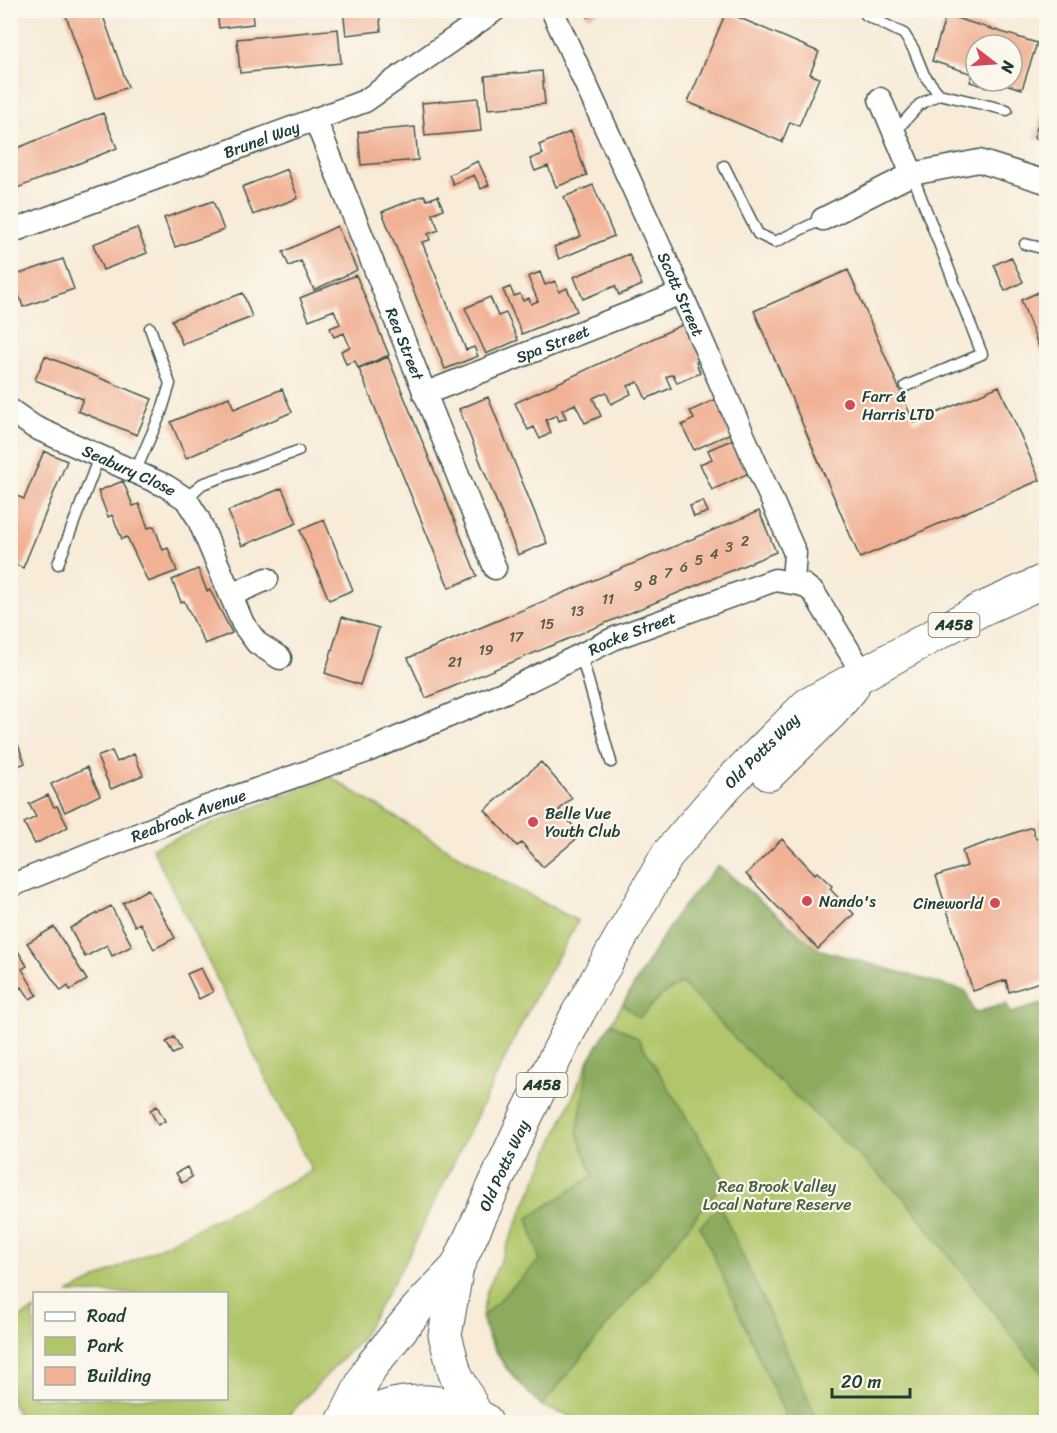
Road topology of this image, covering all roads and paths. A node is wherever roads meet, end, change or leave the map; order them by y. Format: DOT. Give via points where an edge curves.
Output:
graph roads {
  1 [pos="495,10"];
  2 [pos="552,10"];
  3 [pos="866,15"];
  4 [pos="939,94"];
  5 [pos="880,99"];
  6 [pos="1007,110"];
  7 [pos="315,119"];
  8 [pos="894,133"];
  9 [pos="724,166"];
  10 [pos="912,174"];
  11 [pos="1047,182"];
  12 [pos="823,219"];
  13 [pos="10,232"];
  14 [pos="1025,244"];
  15 [pos="1047,249"];
  16 [pos="681,293"];
  17 [pos="150,328"];
  18 [pos="906,386"];
  19 [pos="424,394"];
  20 [pos="10,410"];
  21 [pos="298,451"];
  22 [pos="99,457"];
  23 [pos="135,472"];
  24 [pos="186,499"];
  25 [pos="58,564"];
  26 [pos="495,568"];
  27 [pos="267,579"];
  28 [pos="1047,580"];
  29 [pos="793,582"];
  30 [pos="231,595"];
  31 [pos="581,655"];
  32 [pos="280,658"];
  33 [pos="863,674"];
  34 [pos="368,751"];
  35 [pos="611,762"];
  36 [pos="10,886"];
  37 [pos="457,1266"];
  38 [pos="482,1419"];
  39 [pos="343,1422"];
  40 [pos="354,1422"];
  1 -- 7 [label="street, Brunel Way" via="365,101"];
  2 -- 16 [label="street, Scott Street"];
  3 -- 4 [label="lane" via="903,34 924,75"];
  4 -- 6 [label="lane"];
  4 -- 8 [label="lane" via="920,105"];
  5 -- 8 [label="street"];
  7 -- 13 [label="street, Brunel Way"];
  7 -- 19 [label="street, Rea Street"];
  8 -- 10 [label="street"];
  9 -- 12 [label="lane" via="758,234 775,242"];
  10 -- 11 [label="street" via="979,162"];
  10 -- 12 [label="street"];
  10 -- 18 [label="lane" via="982,354"];
  14 -- 15 [label="lane"];
  16 -- 19 [label="street, Spa Street"];
  16 -- 29 [label="street, Scott Street" via="795,553"];
  17 -- 23 [label="lane" via="170,384"];
  19 -- 26 [label="street, Rea Street"];
  20 -- 22 [label="street, Seabury Close" via="34,427"];
  21 -- 24 [label="lane" via="202,484"];
  22 -- 23 [label="street, Seabury Close"];
  22 -- 25 [label="lane"];
  23 -- 24 [label="street, Seabury Close"];
  24 -- 30 [label="street, Seabury Close"];
  27 -- 30 [label="street"];
  28 -- 33 [label="main road, Old Potts Way / A458" via="980,610"];
  29 -- 31 [label="street, Rocke Street" via="775,580 615,638"];
  29 -- 33 [label="street" via="814,593"];
  30 -- 32 [label="street, Seabury Close" via="243,624 257,643"];
  31 -- 34 [label="street, Rocke Street" via="507,692"];
  31 -- 35 [label="lane"];
  33 -- 37 [label="main road, Old Potts Way / A458" via="807,705 726,786 668,855 578,1013"];
  34 -- 36 [label="street, Reabrook Avenue" via="201,809"];
  37 -- 38 [label="main road, Old Potts Way / A458" via="446,1335 455,1373"];
  37 -- 39 [label="main road, Old Potts Way / A458" via="370,1368"];
  38 -- 40 [label="main road, A458" via="440,1402 407,1402 386,1406"];
}
